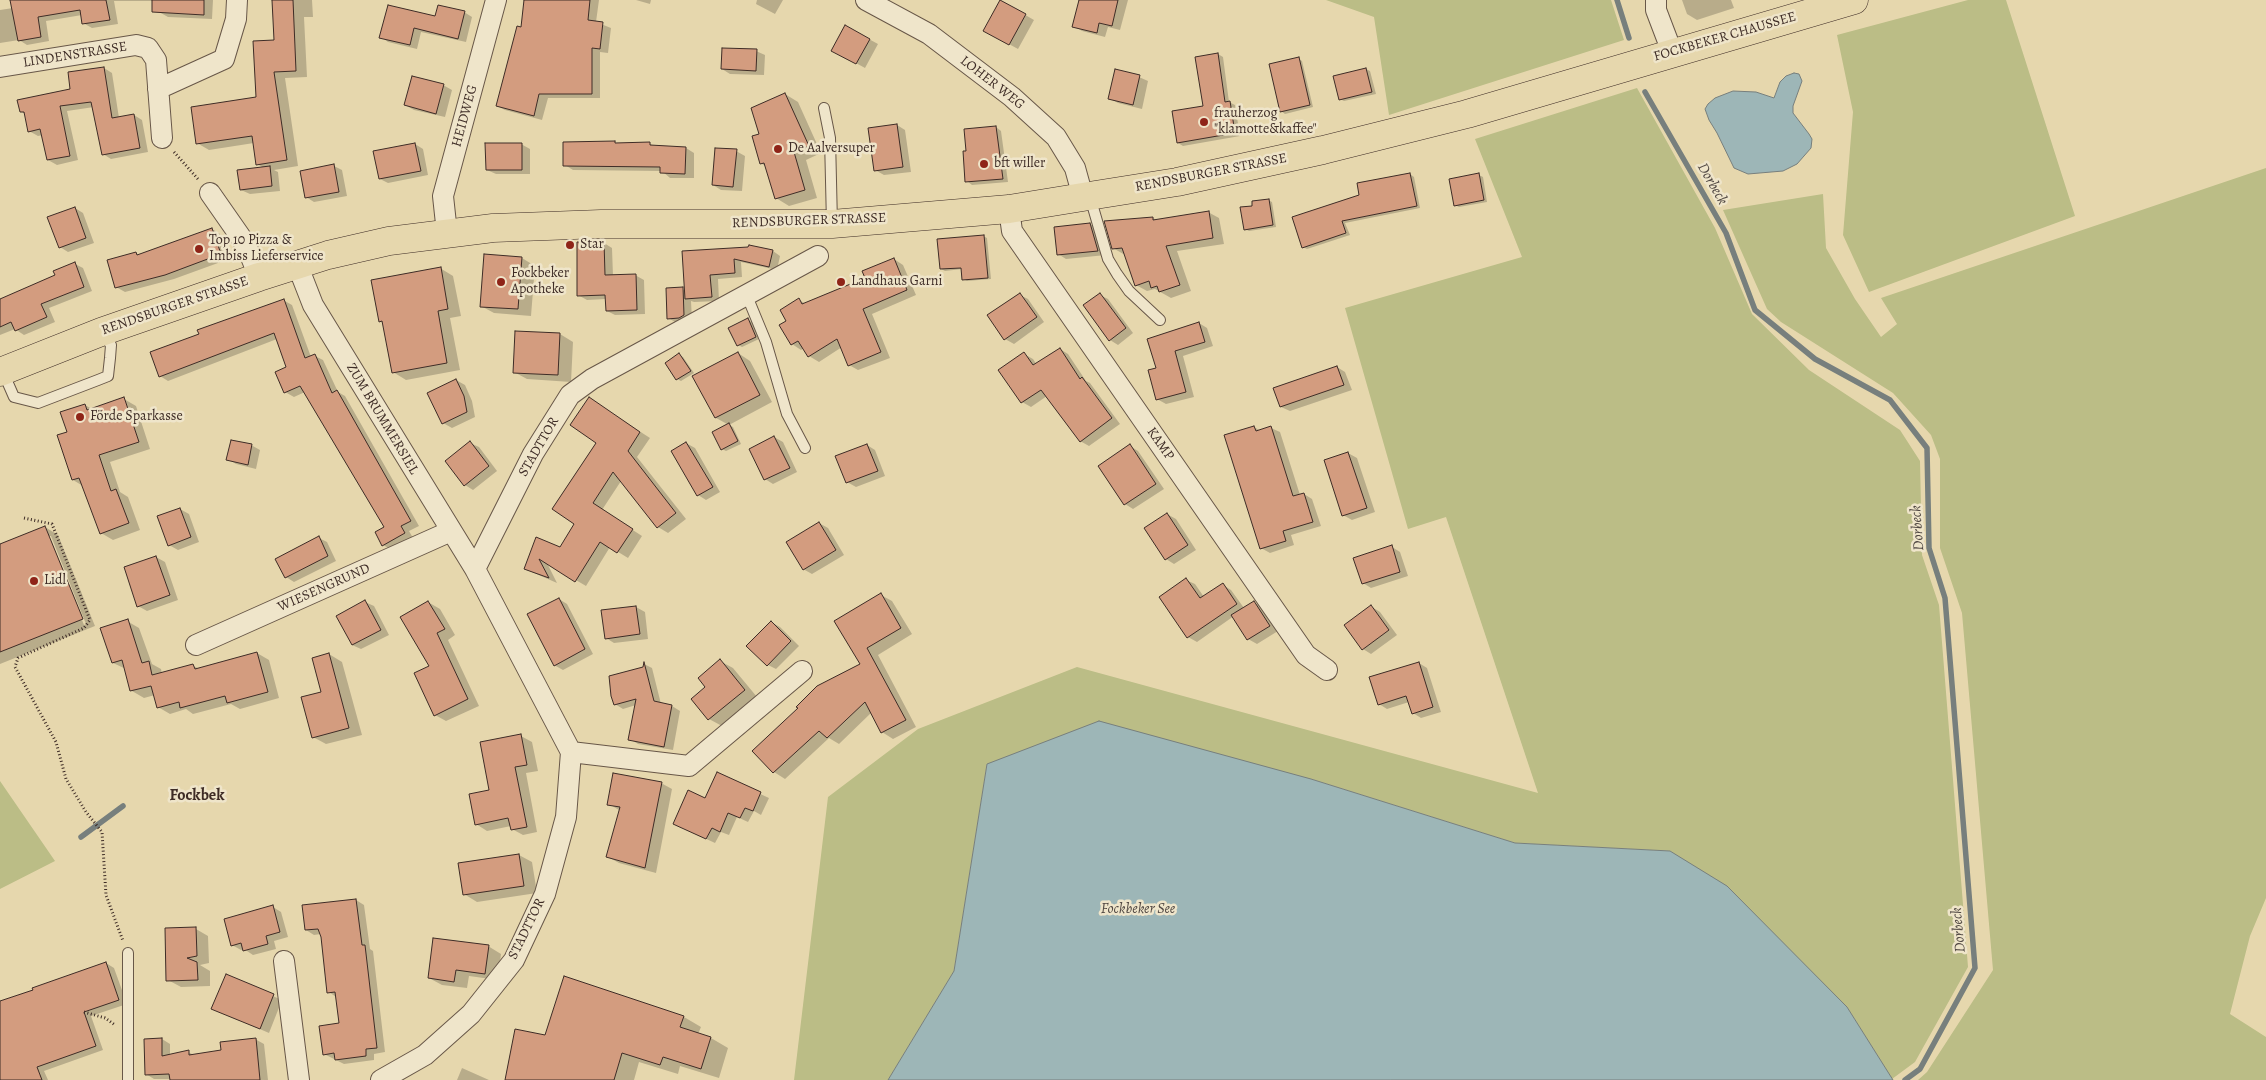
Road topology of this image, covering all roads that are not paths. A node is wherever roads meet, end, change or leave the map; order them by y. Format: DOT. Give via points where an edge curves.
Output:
graph roads {
  1 [pos="237,0"];
  2 [pos="496,0"];
  3 [pos="866,0"];
  4 [pos="1656,0"];
  5 [pos="1854,0"];
  6 [pos="1672,52"];
  7 [pos="1624,66"];
  8 [pos="0,67"];
  9 [pos="158,89"];
  10 [pos="824,108"];
  11 [pos="162,138"];
  12 [pos="210,193"];
  13 [pos="1086,197"];
  14 [pos="1009,209"];
  15 [pos="832,224"];
  16 [pos="446,233"];
  17 [pos="818,256"];
  18 [pos="297,264"];
  19 [pos="259,277"];
  20 [pos="748,296"];
  21 [pos="1160,320"];
  22 [pos="101,332"];
  23 [pos="2,372"];
  24 [pos="805,448"];
  25 [pos="451,531"];
  26 [pos="475,569"];
  27 [pos="196,644"];
  28 [pos="1327,670"];
  29 [pos="802,671"];
  30 [pos="571,752"];
  31 [pos="128,953"];
  32 [pos="284,961"];
  33 [pos="128,1080"];
  34 [pos="299,1080"];
  35 [pos="381,1080"];
  1 -- 9 [label="street" via="236,19 224,59"];
  2 -- 16 [label="street, HEIDWEG" via="443,196"];
  3 -- 13 [label="street, LOHER WEG" via="929,34 1012,97 1056,138 1075,168"];
  4 -- 6 [label="street" via="1656,10"];
  5 -- 6 [label="main road, FOCKBEKER CHAUSSEE"];
  6 -- 7 [label="main road, FOCKBEKER CHAUSSEE"];
  7 -- 13 [label="main road, RENDSBURGER STRASSE" via="1467,114 1323,150 1177,182"];
  8 -- 9 [label="street, LINDENSTRASSE" via="136,45 148,48 156,60"];
  9 -- 11 [label="street, LINDENSTRASSE"];
  10 -- 15 [label="lane" via="830,138"];
  12 -- 19 [label="street" via="250,252"];
  13 -- 14 [label="main road, RENDSBURGER STRASSE"];
  13 -- 21 [label="lane" via="1116,274"];
  14 -- 15 [label="main road, RENDSBURGER STRASSE"];
  14 -- 28 [label="street, KAMP" via="1012,231 1306,655"];
  15 -- 16 [label="main road, RENDSBURGER STRASSE" via="601,224"];
  16 -- 18 [label="main road, RENDSBURGER STRASSE" via="388,241"];
  17 -- 20 [label="street, STADTTOR"];
  18 -- 19 [label="main road, RENDSBURGER STRASSE"];
  18 -- 25 [label="street, ZUM BRUMMERSIEL" via="313,305"];
  19 -- 22 [label="main road, RENDSBURGER STRASSE"];
  20 -- 24 [label="lane" via="766,342 787,414"];
  20 -- 26 [label="street, STADTTOR" via="592,379 570,395 534,454"];
  22 -- 23 [label="main road, RENDSBURGER STRASSE"];
  22 -- 23 [label="lane" via="111,345 108,376 38,403 14,397"];
  25 -- 26 [label="street, ZUM BRUMMERSIEL"];
  25 -- 27 [label="street, WIESENGRUND"];
  26 -- 30 [label="street"];
  29 -- 30 [label="street" via="690,766"];
  30 -- 35 [label="street, STADTTOR" via="566,817 548,884 514,960 471,1014 425,1055"];
  31 -- 33 [label="lane"];
  32 -- 34 [label="street"];
}
